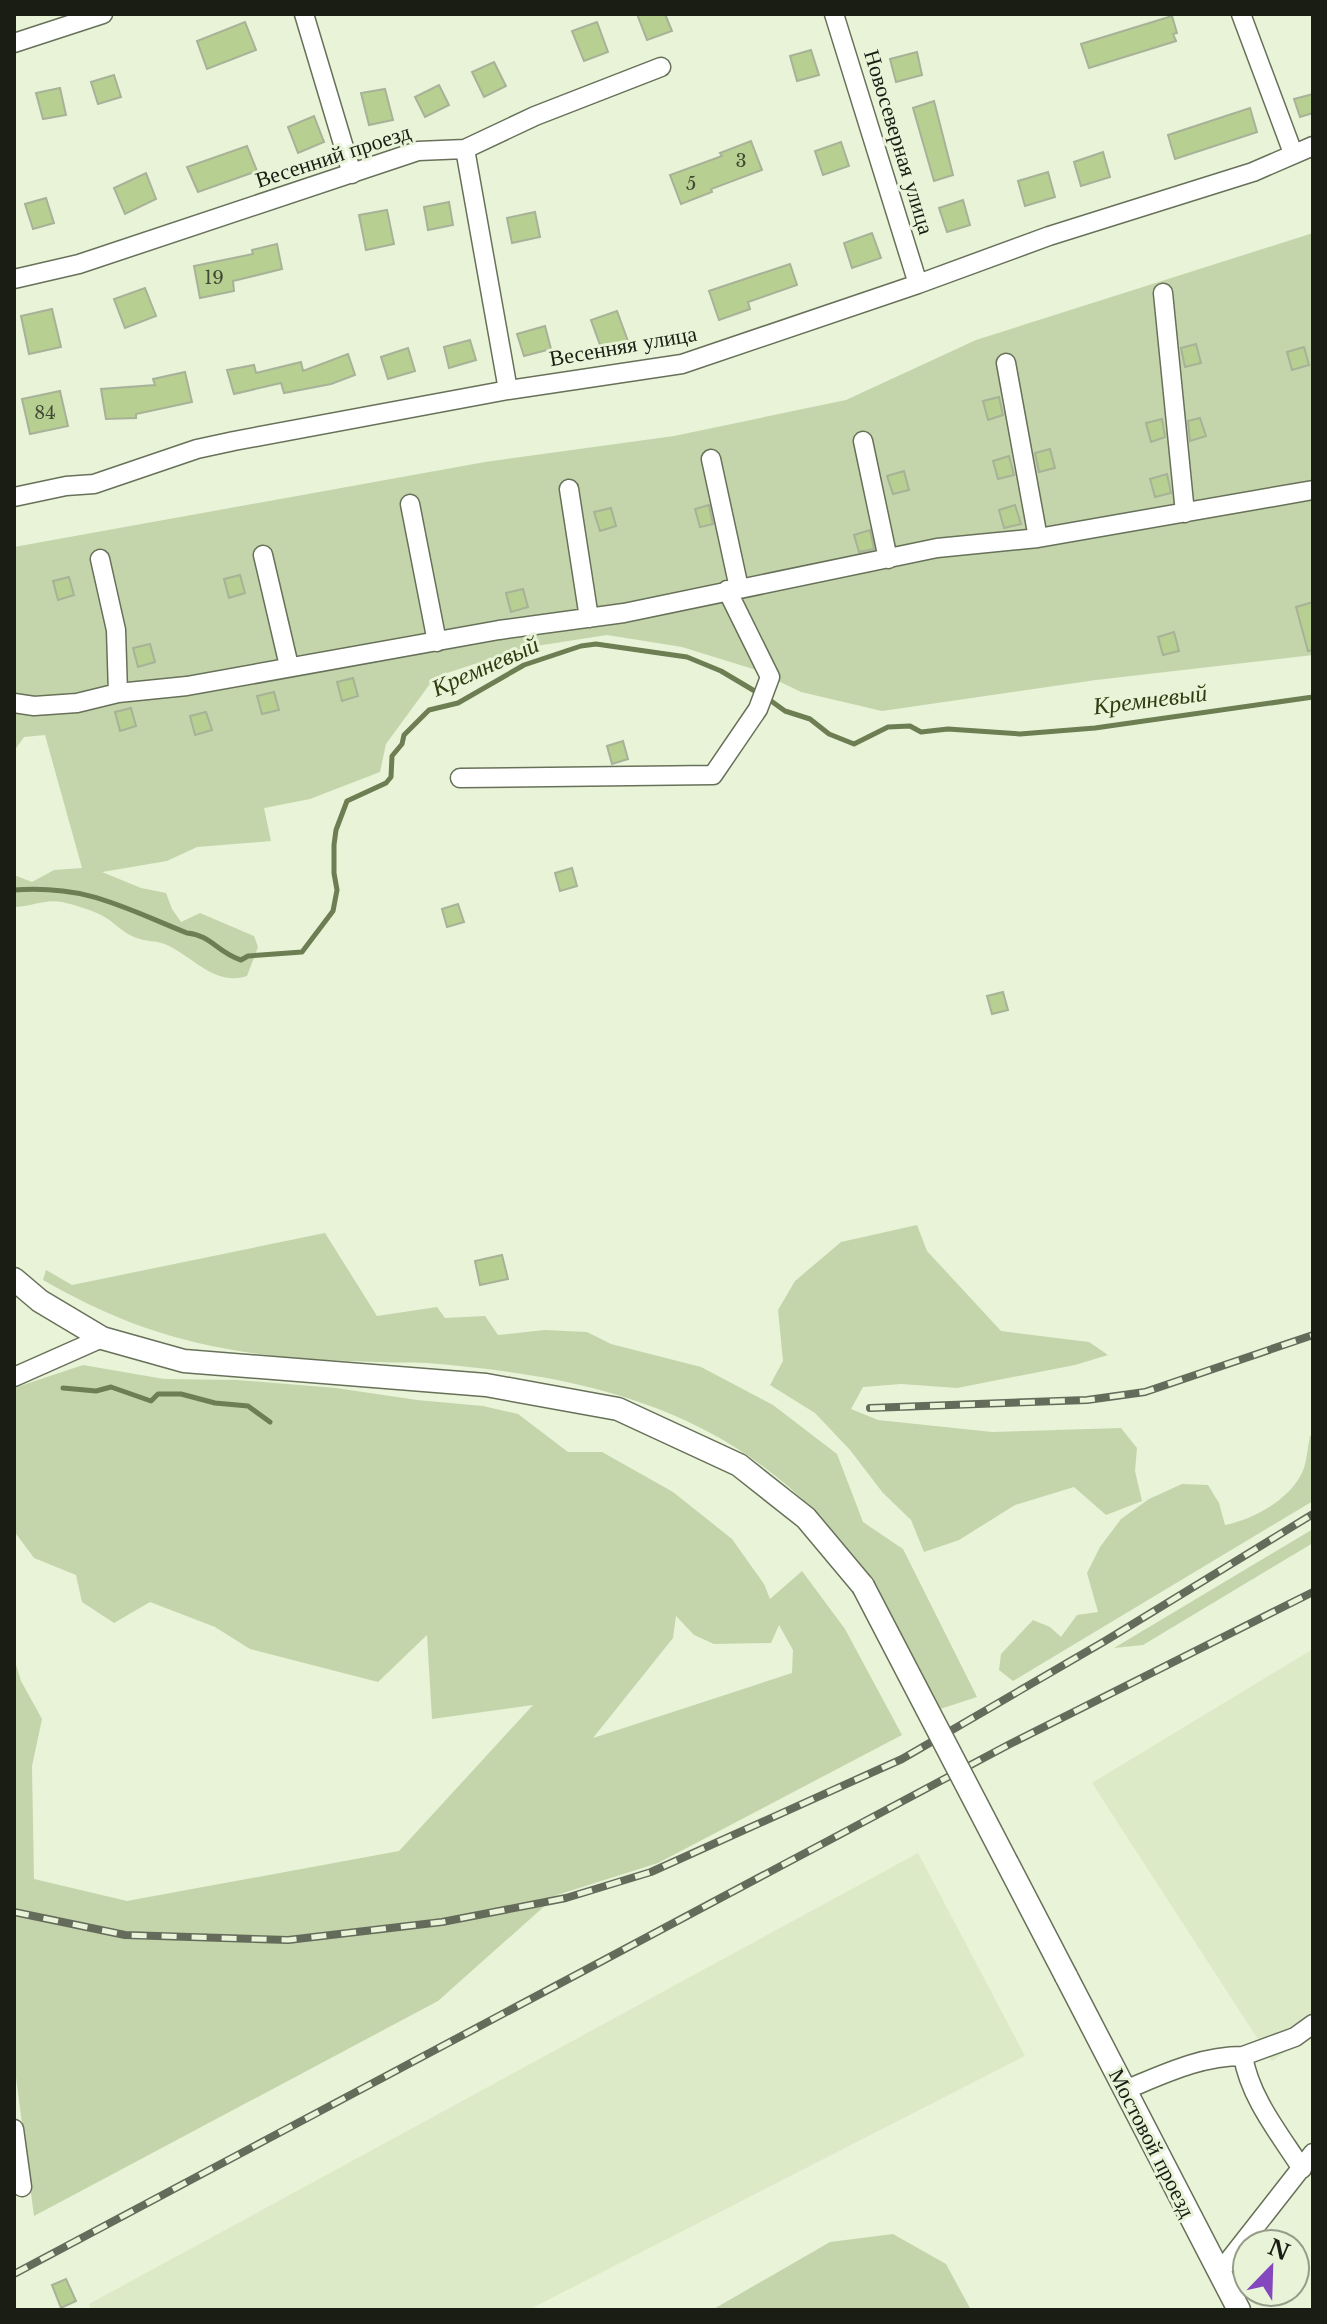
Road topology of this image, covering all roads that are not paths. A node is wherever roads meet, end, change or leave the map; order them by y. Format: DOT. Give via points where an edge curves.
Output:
graph roads {
  1 [pos="103,14"];
  2 [pos="304,14"];
  3 [pos="834,14"];
  4 [pos="1241,14"];
  5 [pos="14,43"];
  6 [pos="661,67"];
  7 [pos="1313,146"];
  8 [pos="465,149"];
  9 [pos="1293,153"];
  10 [pos="352,174"];
  11 [pos="14,279"];
  12 [pos="918,284"];
  13 [pos="1163,293"];
  14 [pos="1006,363"];
  15 [pos="508,390"];
  16 [pos="863,441"];
  17 [pos="711,459"];
  18 [pos="569,489"];
  19 [pos="1313,490"];
  20 [pos="14,497"];
  21 [pos="410,504"];
  22 [pos="1185,513"];
  23 [pos="1038,538"];
  24 [pos="263,555"];
  25 [pos="100,559"];
  26 [pos="888,559"];
  27 [pos="733,589"];
  28 [pos="589,618"];
  29 [pos="437,642"];
  30 [pos="289,666"];
  31 [pos="118,693"];
  32 [pos="14,703"];
  33 [pos="460,778"];
  34 [pos="14,1279"];
  35 [pos="102,1338"];
  36 [pos="14,1377"];
  37 [pos="1313,2024"];
  38 [pos="1243,2056"];
  39 [pos="1125,2090"];
  40 [pos="14,2129"];
  41 [pos="1308,2161"];
  42 [pos="22,2187"];
  43 [pos="1219,2273"];
  44 [pos="1239,2310"];
  1 -- 5 [label="street"];
  2 -- 10 [label="street"];
  3 -- 12 [label="street, Новосеверная улица"];
  4 -- 9 [label="street"];
  6 -- 8 [label="street, Весенний проезд"];
  7 -- 9 [label="street, Весенняя улица"];
  8 -- 10 [label="street, Весенний проезд" via="418,151"];
  8 -- 15 [label="street"];
  9 -- 12 [label="street, Весенняя улица" via="1253,172"];
  10 -- 11 [label="street, Весенний проезд" via="79,264"];
  12 -- 15 [label="street, Весенняя улица" via="682,364"];
  13 -- 22 [label="street"];
  14 -- 23 [label="street"];
  15 -- 20 [label="street, Весенняя улица" via="197,449 94,484"];
  16 -- 26 [label="street"];
  17 -- 27 [label="street"];
  18 -- 28 [label="street"];
  19 -- 22 [label="street"];
  21 -- 29 [label="street"];
  22 -- 23 [label="street"];
  23 -- 26 [label="street" via="937,548"];
  24 -- 30 [label="street"];
  25 -- 31 [label="street" via="116,630"];
  26 -- 27 [label="street"];
  27 -- 28 [label="street"];
  27 -- 33 [label="street" via="770,677 758,709 713,775"];
  28 -- 29 [label="street"];
  29 -- 30 [label="street"];
  30 -- 31 [label="street"];
  31 -- 32 [label="street" via="77,703"];
  34 -- 35 [label="main road, Мостовой проезд"];
  35 -- 36 [label="street"];
  35 -- 39 [label="main road, Мостовой проезд, bridge" via="184,1361 486,1385 618,1409 739,1465 806,1518 863,1586"];
  37 -- 38 [label="street" via="1295,2037"];
  38 -- 39 [label="street" via="1197,2061"];
  38 -- 41 [label="street" via="1258,2102"];
  39 -- 43 [label="main road, Мостовой проезд"];
  40 -- 42 [label="street"];
  41 -- 43 [label="street"];
  43 -- 44 [label="main road, Мостовой проезд"];
}
